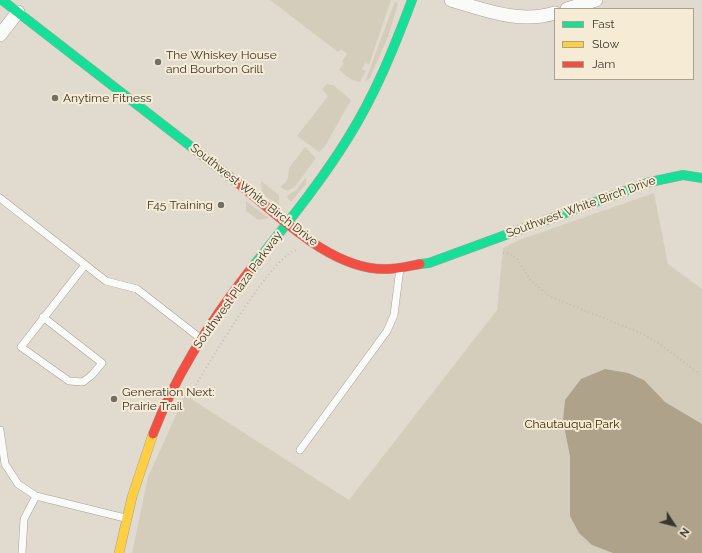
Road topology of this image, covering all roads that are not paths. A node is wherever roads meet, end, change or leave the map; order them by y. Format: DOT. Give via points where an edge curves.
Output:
graph roads {
  1 [pos="2,0"];
  2 [pos="412,0"];
  3 [pos="451,0"];
  4 [pos="596,0"];
  5 [pos="570,8"];
  6 [pos="18,12"];
  7 [pos="554,13"];
  8 [pos="0,35"];
  9 [pos="702,178"];
  10 [pos="0,198"];
  11 [pos="288,223"];
  12 [pos="85,265"];
  13 [pos="400,268"];
  14 [pos="44,317"];
  15 [pos="200,338"];
  16 [pos="0,430"];
  17 [pos="300,450"];
  18 [pos="36,496"];
  19 [pos="126,519"];
  20 [pos="22,553"];
  21 [pos="119,553"];
  1 -- 6 [label="street, Southwest White Birch Drive"];
  2 -- 11 [label="street, Southwest Plaza Parkway" via="392,54 370,102 353,132"];
  3 -- 7 [label="street" via="506,16 542,17"];
  4 -- 5 [label="street"];
  6 -- 8 [label="street"];
  6 -- 11 [label="street, Southwest White Birch Drive"];
  9 -- 13 [label="street, Southwest White Birch Drive" via="674,175 650,182 429,263"];
  10 -- 12 [label="lane"];
  11 -- 13 [label="street, Southwest White Birch Drive" via="326,251 357,265"];
  11 -- 15 [label="street, Southwest Plaza Parkway"];
  12 -- 14 [label="lane"];
  12 -- 15 [label="lane" via="106,281 137,289"];
  13 -- 17 [label="lane" via="394,315 387,331"];
  14 -- 14 [label="lane" via="21,347 69,382 83,382 102,362"];
  15 -- 19 [label="street, Southwest Plaza Parkway" via="157,423"];
  16 -- 18 [label="lane" via="5,464 18,484"];
  18 -- 19 [label="lane"];
  18 -- 20 [label="lane" via="24,519"];
  19 -- 21 [label="street, Southwest Plaza Parkway"];
}
